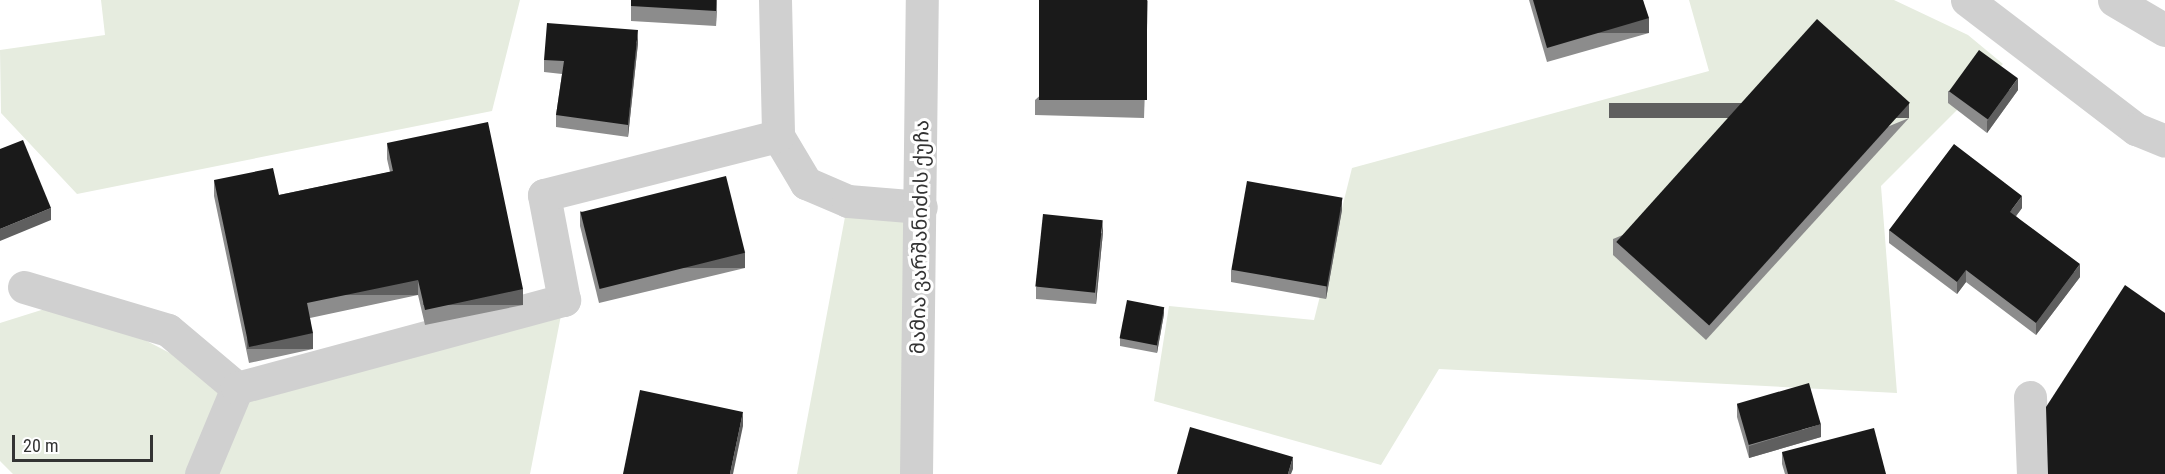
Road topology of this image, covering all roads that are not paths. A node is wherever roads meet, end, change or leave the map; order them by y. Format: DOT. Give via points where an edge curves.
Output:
graph roads {
  1 [pos="776,0"];
  2 [pos="922,0"];
  3 [pos="1967,0"];
  4 [pos="2114,0"];
  5 [pos="2165,30"];
  6 [pos="778,136"];
  7 [pos="2165,141"];
  8 [pos="921,207"];
  9 [pos="24,287"];
  10 [pos="237,388"];
  11 [pos="2030,397"];
  12 [pos="201,474"];
  13 [pos="916,474"];
  14 [pos="2033,474"];
  1 -- 6 [label="street"];
  2 -- 8 [label="street, მამია ვარშანიძის ქუჩა"];
  3 -- 7 [label="street" via="2136,129"];
  4 -- 5 [label="street"];
  6 -- 8 [label="street" via="807,183 848,201"];
  6 -- 10 [label="street" via="544,195 564,300"];
  8 -- 13 [label="street, მამია ვარშანიძის ქუჩა"];
  9 -- 10 [label="street" via="168,330"];
  10 -- 12 [label="street"];
  11 -- 14 [label="street"];
}
